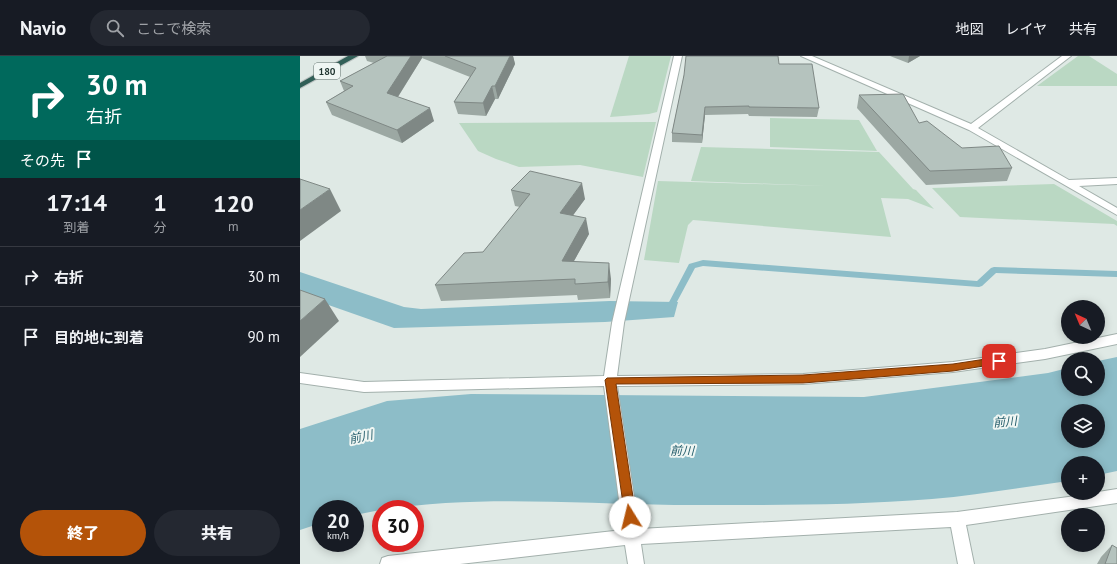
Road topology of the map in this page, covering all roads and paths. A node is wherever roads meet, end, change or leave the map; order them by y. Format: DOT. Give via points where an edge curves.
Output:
graph roads {
  1 [pos="354,56"];
  2 [pos="678,56"];
  3 [pos="805,56"];
  4 [pos="1067,56"];
  5 [pos="300,86"];
  6 [pos="972,128"];
  7 [pos="1117,181"];
  8 [pos="1068,183"];
  9 [pos="1117,212"];
  10 [pos="1117,339"];
  11 [pos="300,378"];
  12 [pos="611,384"];
  13 [pos="1117,496"];
  14 [pos="957,519"];
  15 [pos="632,537"];
  16 [pos="388,564"];
  17 [pos="636,564"];
  18 [pos="966,564"];
  1 -- 5 [label="highway, 180"];
  2 -- 12 [label="street" via="618,323"];
  3 -- 6 [label="street"];
  4 -- 6 [label="street"];
  6 -- 8 [label="street"];
  7 -- 8 [label="street"];
  8 -- 9 [label="street"];
  10 -- 12 [label="street" via="1046,354 953,368 803,379"];
  11 -- 12 [label="street" via="364,387"];
  12 -- 15 [label="street"];
  13 -- 14 [label="street"];
  14 -- 15 [label="street"];
  14 -- 18 [label="street"];
  15 -- 16 [label="street"];
  15 -- 17 [label="street"];
}
